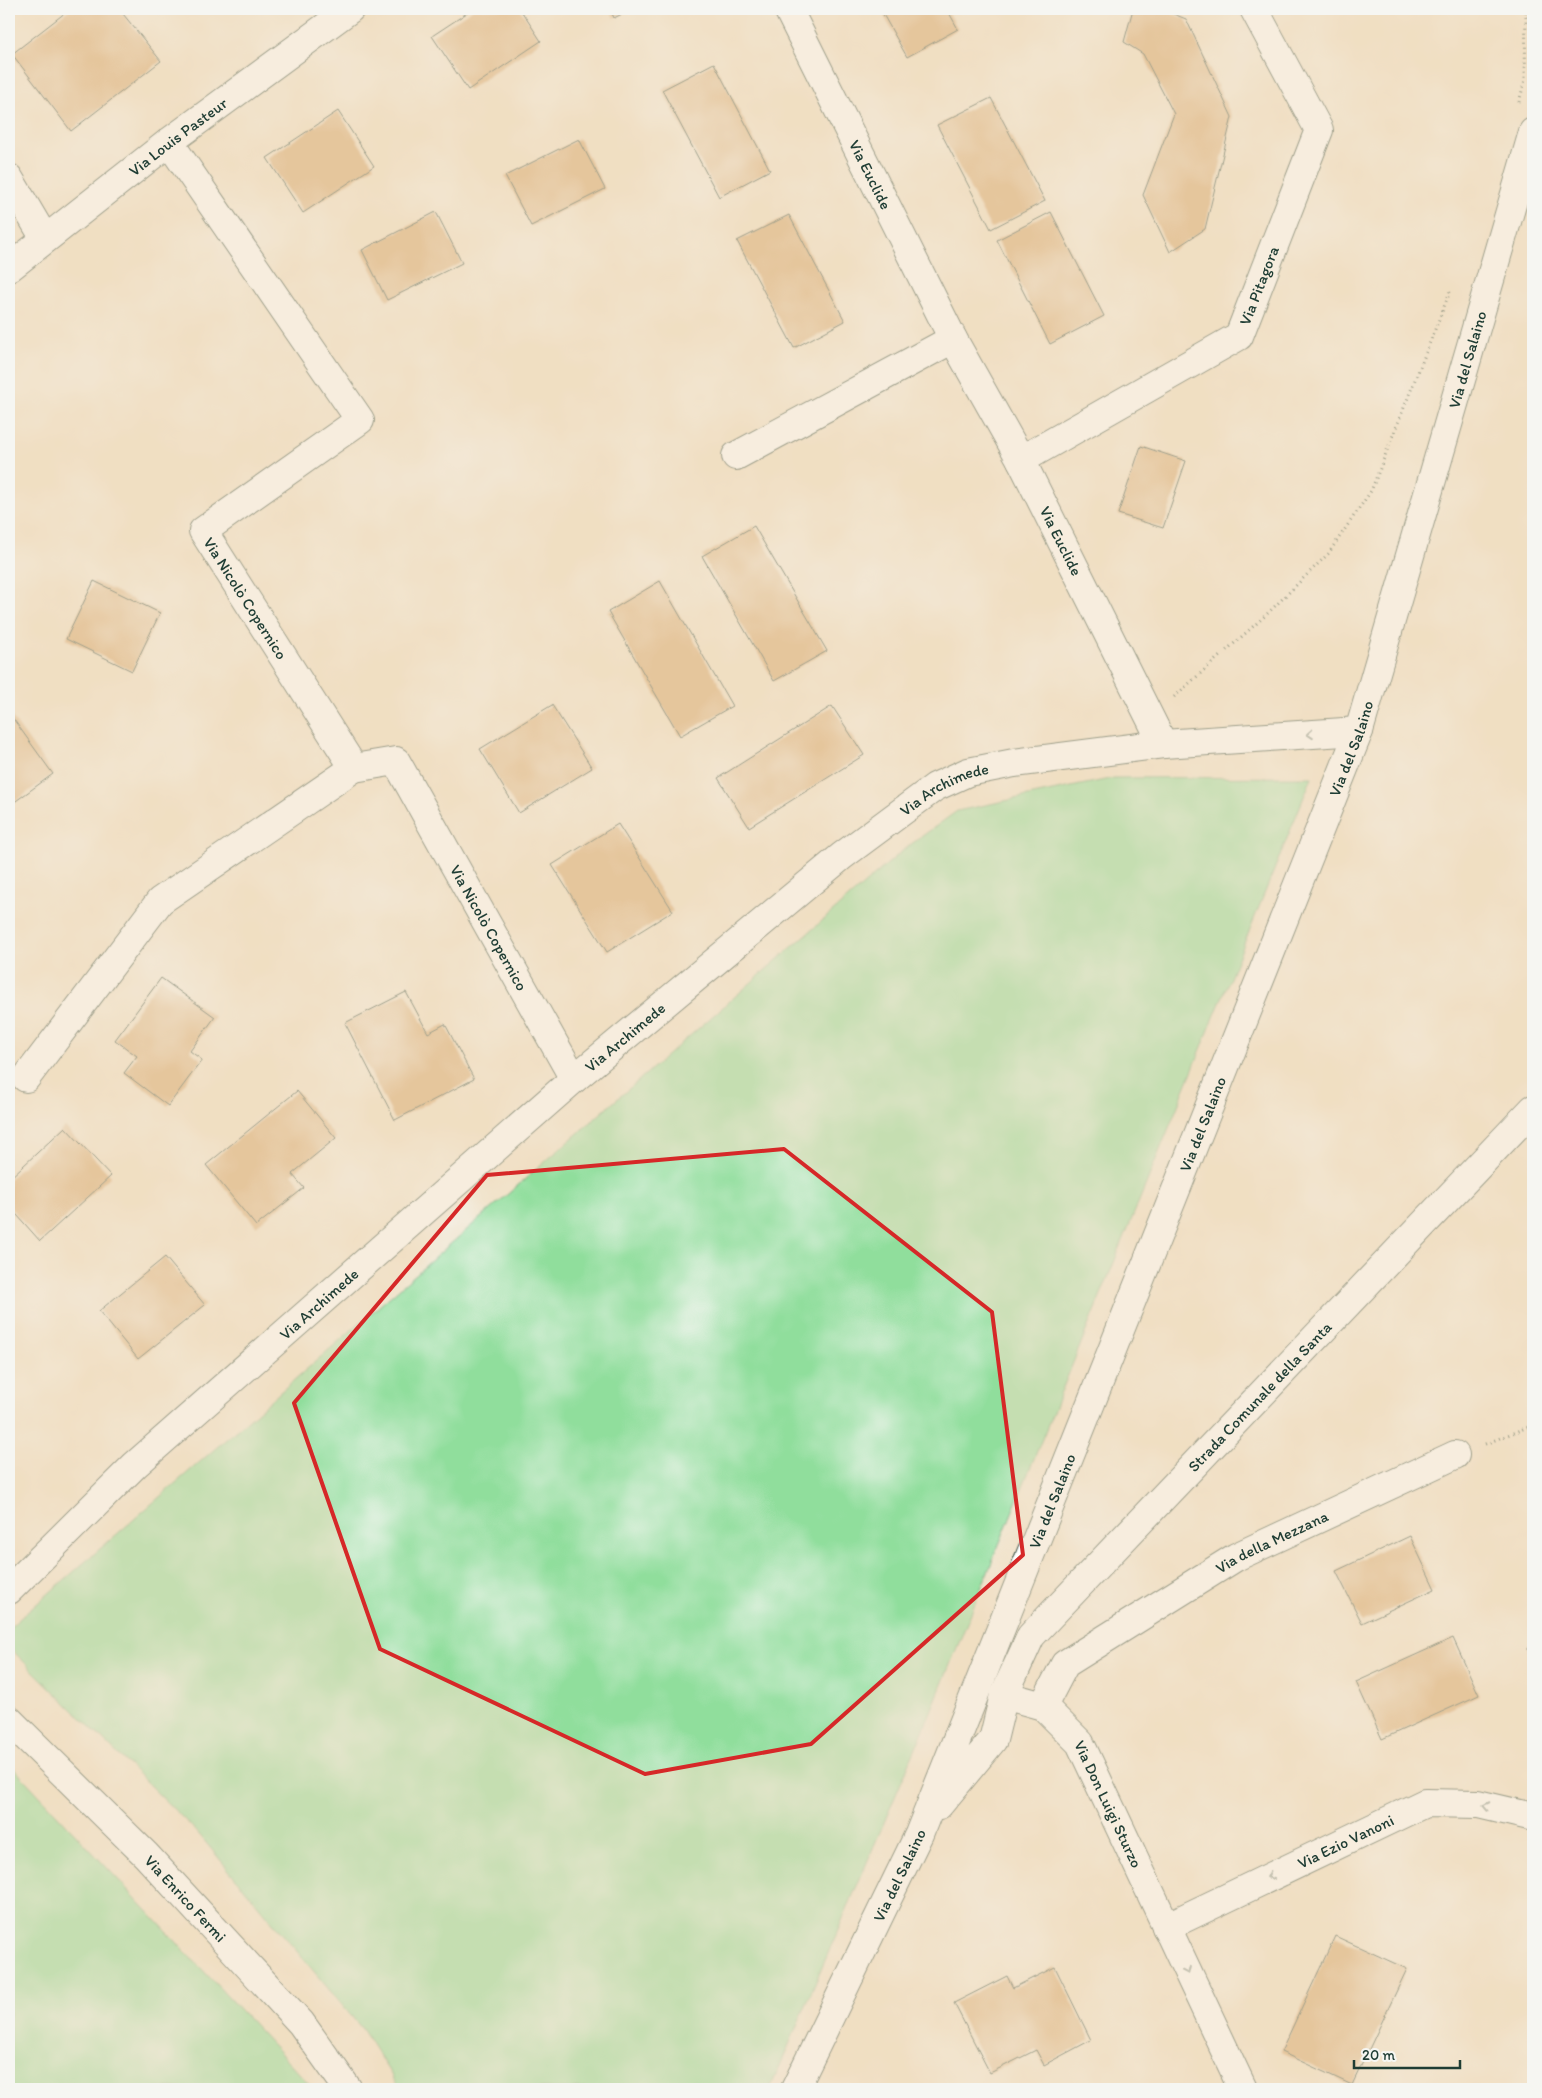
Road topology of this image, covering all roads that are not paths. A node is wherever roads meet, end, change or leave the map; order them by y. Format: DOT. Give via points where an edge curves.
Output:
graph roads {
  1 [pos="350,9"];
  2 [pos="788,9"];
  3 [pos="1254,9"];
  4 [pos="1533,132"];
  5 [pos="169,142"];
  6 [pos="9,178"];
  7 [pos="45,239"];
  8 [pos="9,268"];
  9 [pos="953,339"];
  10 [pos="736,456"];
  11 [pos="1021,460"];
  12 [pos="1359,731"];
  13 [pos="1163,744"];
  14 [pos="354,768"];
  15 [pos="26,1078"];
  16 [pos="574,1079"];
  17 [pos="1533,1109"];
  18 [pos="1455,1455"];
  19 [pos="9,1590"];
  20 [pos="1004,1695"];
  21 [pos="1043,1706"];
  22 [pos="9,1720"];
  23 [pos="1533,1817"];
  24 [pos="923,1824"];
  25 [pos="1166,1927"];
  26 [pos="348,2089"];
  27 [pos="795,2089"];
  28 [pos="1243,2089"];
  1 -- 5 [label="street, Via Louis Pasteur"];
  2 -- 9 [label="street, Via Euclide"];
  3 -- 11 [label="street, Via Pitagora" via="1319,130 1238,336"];
  4 -- 12 [label="street, Via del Salaino"];
  5 -- 7 [label="street, Via Louis Pasteur"];
  5 -- 14 [label="street, Via Nicolò Copernico" via="360,420 203,530"];
  6 -- 7 [label="street"];
  7 -- 8 [label="street, Via Louis Pasteur"];
  9 -- 10 [label="street"];
  9 -- 11 [label="street, Via Euclide"];
  11 -- 13 [label="street, Via Euclide"];
  12 -- 13 [label="street, Via Archimede, one-way"];
  12 -- 24 [label="street, Via del Salaino"];
  13 -- 16 [label="street, Via Archimede" via="1014,763 968,772 936,787 834,863"];
  14 -- 15 [label="street" via="160,901"];
  14 -- 16 [label="street, Via Nicolò Copernico" via="396,761"];
  16 -- 19 [label="street, Via Archimede" via="135,1465"];
  17 -- 20 [label="street, Strada Comunale della Santa" via="1031,1636"];
  18 -- 21 [label="street, Via della Mezzana" via="1236,1558 1065,1664"];
  20 -- 21 [label="street"];
  20 -- 24 [label="street" via="993,1740"];
  21 -- 25 [label="street, Via Don Luigi Sturzo" via="1080,1744"];
  22 -- 26 [label="street, Via Enrico Fermi" via="146,1855 294,2016"];
  23 -- 25 [label="street, Via Ezio Vanoni, one-way" via="1478,1804 1425,1803"];
  24 -- 27 [label="street, Via del Salaino"];
  25 -- 28 [label="street, Via Don Luigi Sturzo, one-way"];
}
